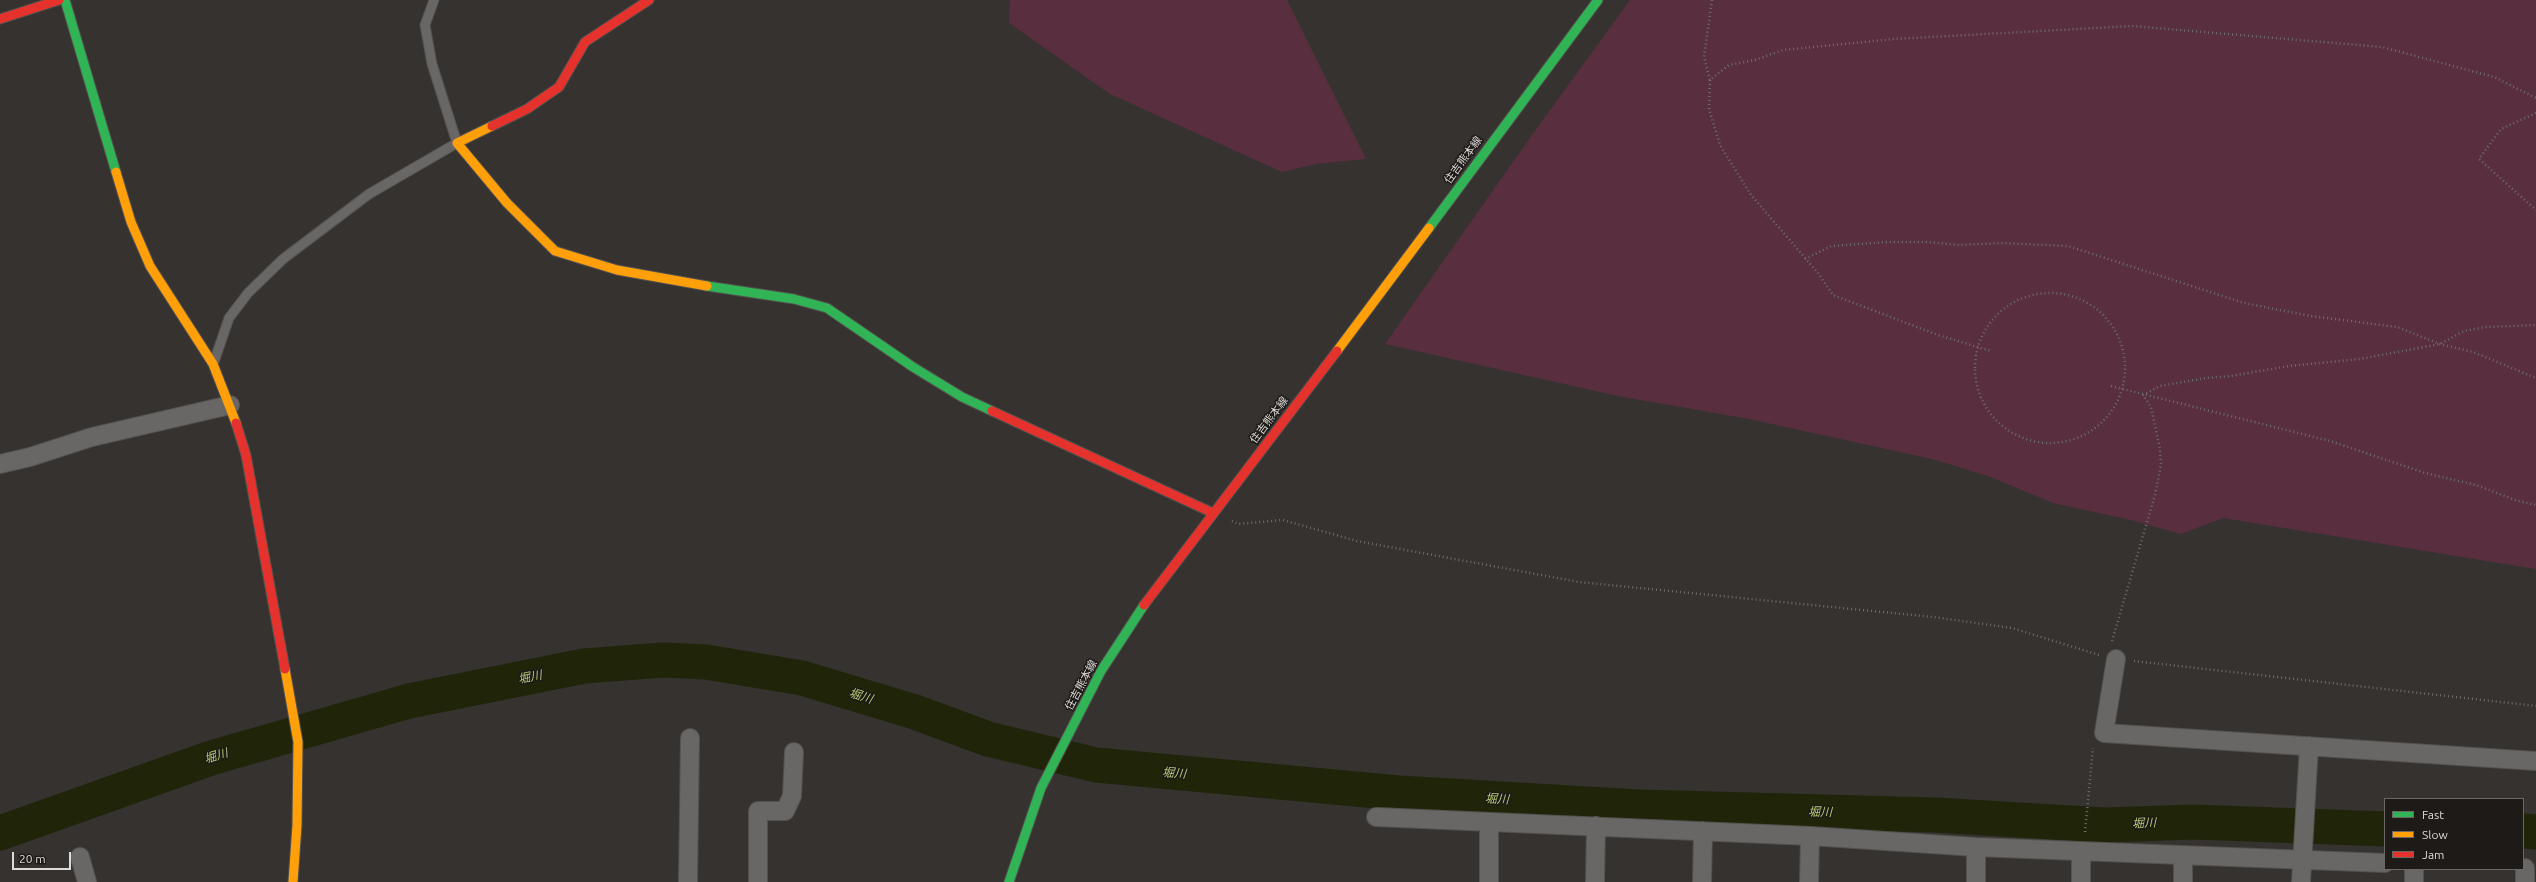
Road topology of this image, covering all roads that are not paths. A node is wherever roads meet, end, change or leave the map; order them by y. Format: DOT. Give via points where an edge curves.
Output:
graph roads {
  1 [pos="59,0"];
  2 [pos="65,0"];
  3 [pos="434,0"];
  4 [pos="649,0"];
  5 [pos="1598,0"];
  6 [pos="0,19"];
  7 [pos="457,144"];
  8 [pos="213,364"];
  9 [pos="230,404"];
  10 [pos="0,464"];
  11 [pos="1213,513"];
  12 [pos="2112,658"];
  13 [pos="690,738"];
  14 [pos="2309,746"];
  15 [pos="794,752"];
  16 [pos="2536,761"];
  17 [pos="1376,817"];
  18 [pos="1489,822"];
  19 [pos="1596,826"];
  20 [pos="1703,831"];
  21 [pos="1810,836"];
  22 [pos="2083,845"];
  23 [pos="1976,847"];
  24 [pos="2183,856"];
  25 [pos="80,857"];
  26 [pos="2301,860"];
  27 [pos="2384,863"];
  28 [pos="2414,870"];
  29 [pos="87,882"];
  30 [pos="293,882"];
  31 [pos="688,882"];
  32 [pos="758,882"];
  33 [pos="1009,882"];
  34 [pos="1489,882"];
  35 [pos="1595,882"];
  36 [pos="1702,882"];
  37 [pos="1809,882"];
  38 [pos="1976,882"];
  39 [pos="2081,882"];
  40 [pos="2183,882"];
  41 [pos="2301,882"];
  42 [pos="2414,882"];
  1 -- 6 [label="street"];
  2 -- 8 [label="street" via="131,222 150,266"];
  3 -- 7 [label="lane" via="425,25 432,64"];
  4 -- 7 [label="street" via="585,42 559,87 526,109"];
  5 -- 11 [label="street, 住吉熊本線" via="1372,305"];
  7 -- 8 [label="lane" via="368,194 283,259 248,293 229,318"];
  7 -- 11 [label="street" via="507,203 555,251 617,270 794,299 827,308 962,397"];
  8 -- 9 [label="street"];
  9 -- 10 [label="street" via="92,437"];
  9 -- 30 [label="street" via="246,455 298,742 298,817"];
  11 -- 33 [label="street, 住吉熊本線" via="1154,589 1101,671 1041,788"];
  12 -- 14 [label="street" via="2104,733"];
  13 -- 31 [label="street"];
  14 -- 16 [label="street"];
  14 -- 26 [label="street"];
  15 -- 32 [label="street" via="792,796 785,811 758,812"];
  17 -- 18 [label="street"];
  18 -- 19 [label="street"];
  18 -- 34 [label="street"];
  19 -- 20 [label="street"];
  19 -- 35 [label="street"];
  20 -- 21 [label="street"];
  20 -- 36 [label="street"];
  21 -- 23 [label="street"];
  21 -- 37 [label="street"];
  22 -- 23 [label="street"];
  22 -- 24 [label="street"];
  22 -- 39 [label="street"];
  23 -- 38 [label="street"];
  24 -- 26 [label="street"];
  24 -- 40 [label="street"];
  25 -- 29 [label="street"];
  26 -- 27 [label="street"];
  26 -- 41 [label="street"];
  28 -- 42 [label="street"];
}
